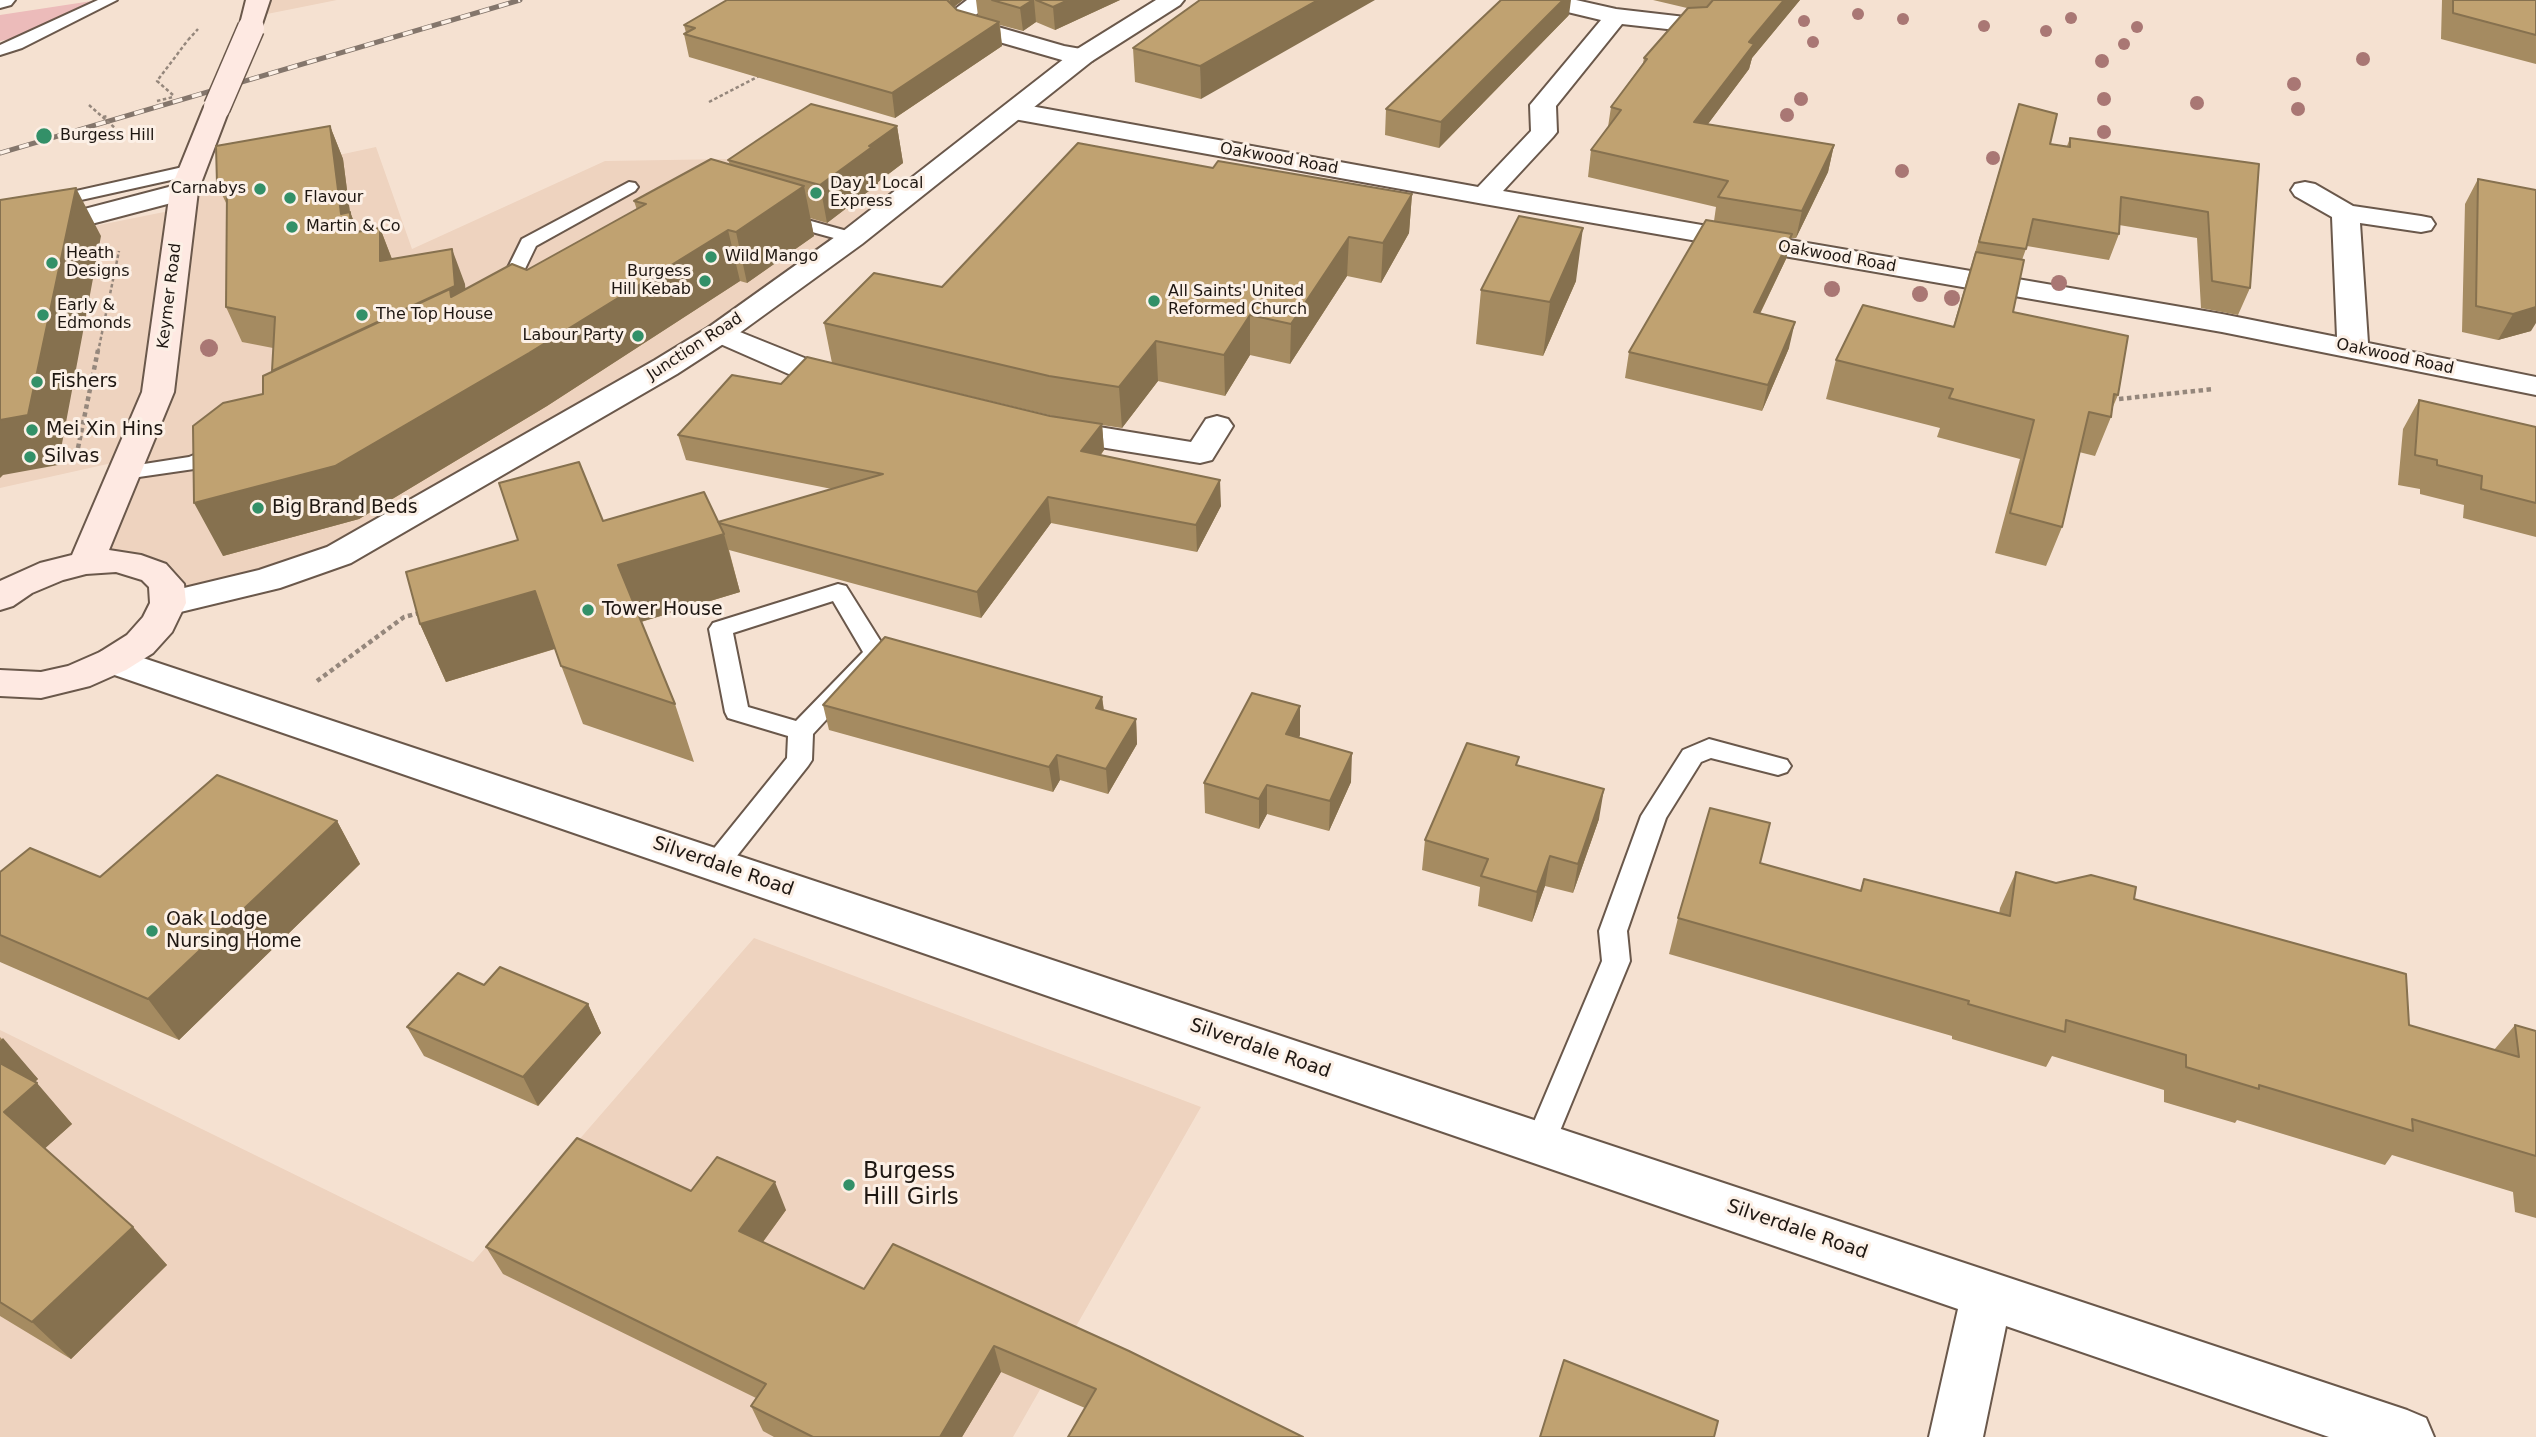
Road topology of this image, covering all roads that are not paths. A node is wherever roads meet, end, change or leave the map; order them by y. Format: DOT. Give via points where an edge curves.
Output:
graph roads {
  1 [pos="110,0"];
  2 [pos="258,0"];
  3 [pos="982,0"];
  4 [pos="1172,0"];
  5 [pos="1563,4"];
  6 [pos="1616,16"];
  7 [pos="1694,25"];
  8 [pos="0,50"];
  9 [pos="1083,55"];
  10 [pos="1014,111"];
  11 [pos="188,181"];
  12 [pos="629,187"];
  13 [pos="2305,190"];
  14 [pos="1484,196"];
  15 [pos="760,212"];
  16 [pos="0,213"];
  17 [pos="2346,213"];
  18 [pos="2421,224"];
  19 [pos="852,238"];
  20 [pos="0,240"];
  21 [pos="505,309"];
  22 [pos="720,332"];
  23 [pos="2353,348"];
  24 [pos="2536,386"];
  25 [pos="881,387"];
  26 [pos="1027,423"];
  27 [pos="1217,426"];
  28 [pos="242,440"];
  29 [pos="125,473"];
  30 [pos="86,563"];
  31 [pos="0,598"];
  32 [pos="168,603"];
  33 [pos="113,662"];
  34 [pos="0,683"];
  35 [pos="801,730"];
  36 [pos="1778,766"];
  37 [pos="716,864"];
  38 [pos="1539,1143"];
  39 [pos="1987,1295"];
  40 [pos="1956,1437"];
  41 [pos="2407,1437"];
  1 -- 8 [label="lane"];
  2 -- 11 [label="main road, Keymer Road, bridge" via="251,28"];
  3 -- 9 [label="street" via="953,16 970,26"];
  4 -- 9 [label="street, Junction Road"];
  5 -- 6 [label="street"];
  6 -- 7 [label="street"];
  6 -- 14 [label="street" via="1543,105 1544,132"];
  9 -- 10 [label="street, Junction Road"];
  10 -- 14 [label="street, Oakwood Road"];
  10 -- 19 [label="street, Junction Road"];
  11 -- 16 [label="lane"];
  11 -- 20 [label="street" via="129,206"];
  11 -- 29 [label="main road, Keymer Road" via="158,392"];
  12 -- 21 [label="lane" via="528,243"];
  13 -- 17 [label="street"];
  14 -- 23 [label="street, Oakwood Road"];
  15 -- 19 [label="lane"];
  17 -- 18 [label="street"];
  17 -- 23 [label="street"];
  19 -- 22 [label="street, Junction Road"];
  22 -- 25 [label="street" via="802,368"];
  22 -- 32 [label="street, Junction Road" via="339,555 267,580"];
  23 -- 24 [label="street, Oakwood Road"];
  26 -- 27 [label="street" via="1200,453"];
  28 -- 29 [label="lane" via="194,463"];
  29 -- 30 [label="main road, Keymer Road"];
  30 -- 31 [label="main road" via="52,571"];
  30 -- 32 [label="main road" via="116,561 154,572 166,584"];
  32 -- 33 [label="main road" via="159,623 140,644"];
  33 -- 34 [label="main road" via="41,685"];
  33 -- 37 [label="street, Silverdale Road"];
  35 -- 35 [label="lane" via="737,712 721,629 838,591 876,653"];
  35 -- 37 [label="lane" via="799,760"];
  36 -- 38 [label="lane" via="1709,748 1692,756 1654,816 1613,931 1616,961"];
  37 -- 38 [label="street, Silverdale Road"];
  38 -- 39 [label="street, Silverdale Road"];
  39 -- 40 [label="street"];
  39 -- 41 [label="street, Silverdale Road"];
}
